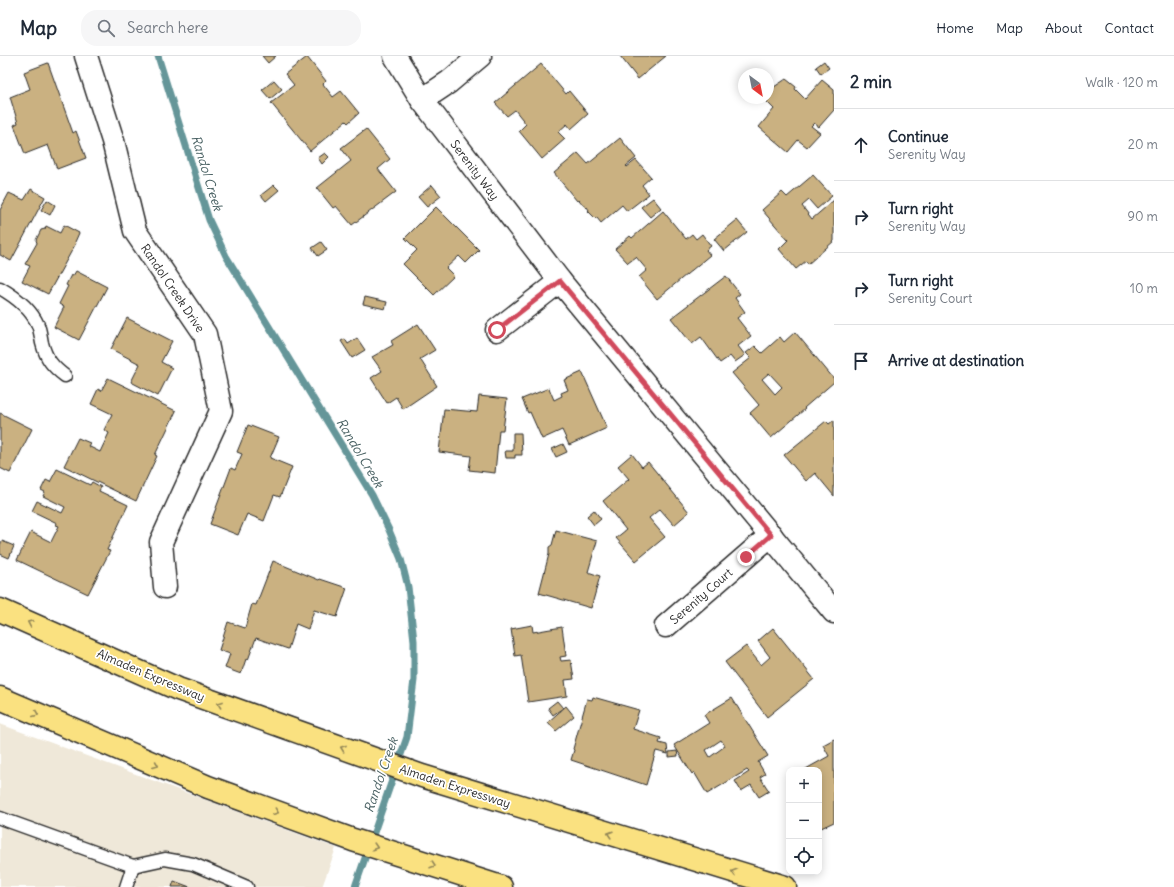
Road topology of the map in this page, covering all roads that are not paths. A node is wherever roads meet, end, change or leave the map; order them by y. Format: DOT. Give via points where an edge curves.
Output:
graph roads {
  1 [pos="86,56"];
  2 [pos="395,56"];
  3 [pos="480,56"];
  4 [pos="422,100"];
  5 [pos="560,281"];
  6 [pos="0,288"];
  7 [pos="497,330"];
  8 [pos="65,376"];
  9 [pos="771,535"];
  10 [pos="165,587"];
  11 [pos="0,610"];
  12 [pos="834,612"];
  13 [pos="666,626"];
  14 [pos="0,698"];
  15 [pos="0,818"];
  16 [pos="133,866"];
  17 [pos="126,887"];
  18 [pos="247,887"];
  19 [pos="501,887"];
  20 [pos="785,887"];
  1 -- 10 [label="street, Randol Creek Drive" via="114,141 135,231 205,334 221,411 161,542"];
  2 -- 4 [label="street, Serenity Way"];
  3 -- 4 [label="street"];
  4 -- 5 [label="street, Serenity Way"];
  5 -- 7 [label="street"];
  5 -- 9 [label="street, Serenity Way"];
  6 -- 8 [label="lane" via="27,309 38,325 51,365"];
  9 -- 12 [label="street, Serenity Way"];
  9 -- 13 [label="street, Serenity Court"];
  20 -- 11 [label="main road, Almaden Expressway, one-way" via="422,776 178,689"];
  14 -- 19 [label="main road, one-way" via="208,787 353,840"];
  15 -- 16 [label="lane"];
  16 -- 17 [label="lane"];
  16 -- 18 [label="lane" via="165,859 193,864"];
}
